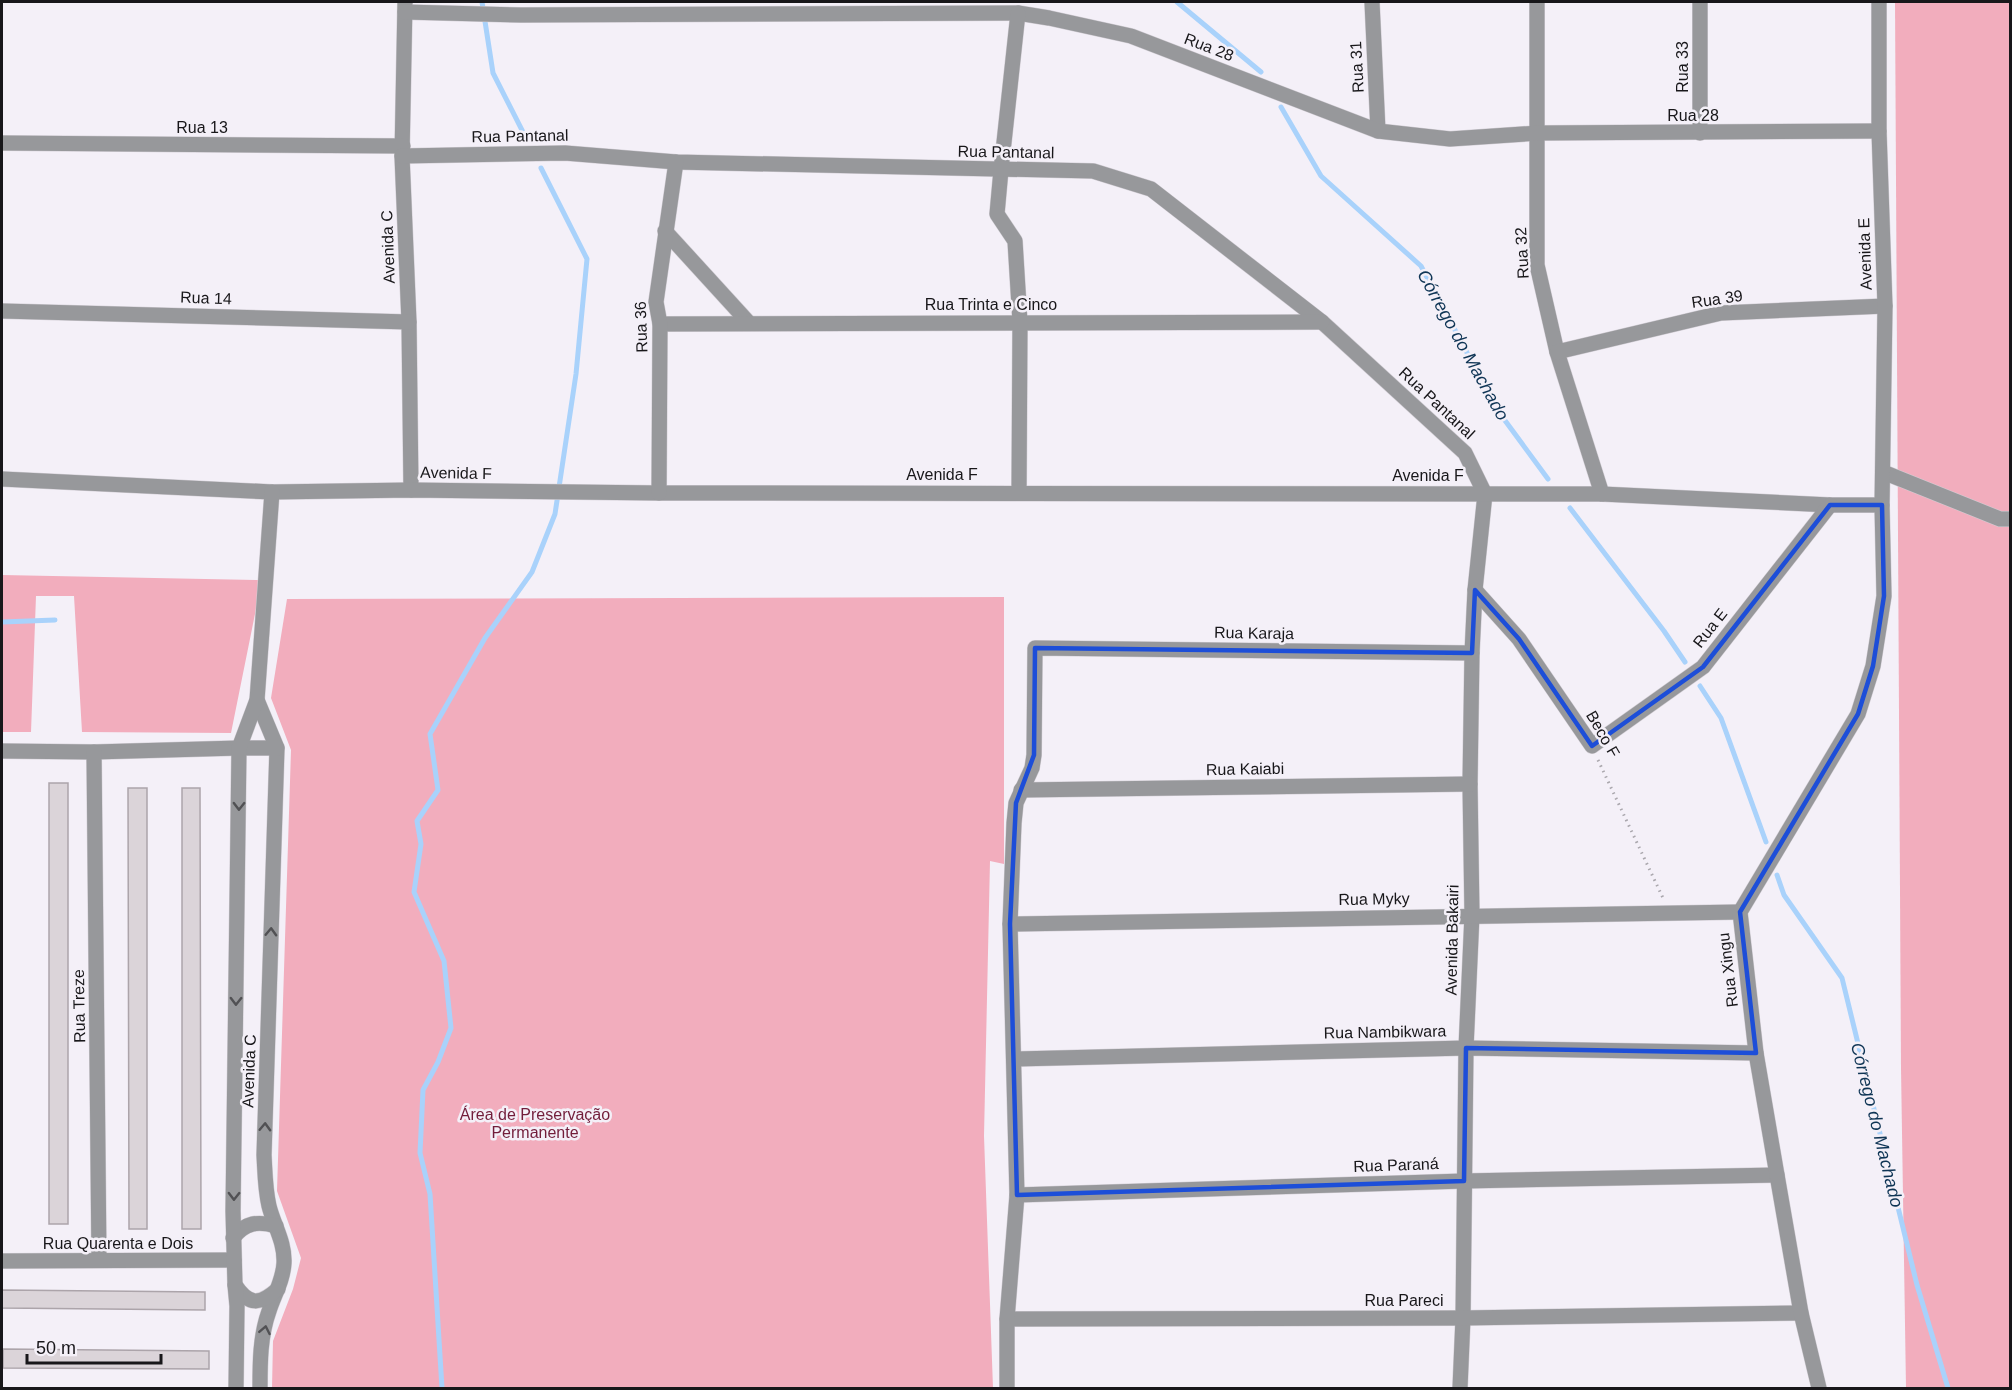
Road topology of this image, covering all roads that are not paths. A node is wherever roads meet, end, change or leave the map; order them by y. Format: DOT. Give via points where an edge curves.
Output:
graph roads {
  1 [pos="907,2"];
  2 [pos="1372,2"];
  3 [pos="1538,2"];
  4 [pos="1700,2"];
  5 [pos="1879,2"];
  6 [pos="405,7"];
  7 [pos="1018,13"];
  8 [pos="934,14"];
  9 [pos="1378,131"];
  10 [pos="1879,131"];
  11 [pos="1539,133"];
  12 [pos="1700,133"];
  13 [pos="2,143"];
  14 [pos="403,151"];
  15 [pos="676,162"];
  16 [pos="1001,170"];
  17 [pos="665,231"];
  18 [pos="1885,306"];
  19 [pos="2,311"];
  20 [pos="409,322"];
  21 [pos="1020,322"];
  22 [pos="1322,322"];
  23 [pos="749,323"];
  24 [pos="660,324"];
  25 [pos="1557,352"];
  26 [pos="1883,472"];
  27 [pos="2,479"];
  28 [pos="411,490"];
  29 [pos="272,492"];
  30 [pos="1019,492"];
  31 [pos="659,493"];
  32 [pos="1485,494"];
  33 [pos="1602,494"];
  34 [pos="1830,505"];
  35 [pos="1882,505"];
  36 [pos="2010,519"];
  37 [pos="1475,590"];
  38 [pos="1472,653"];
  39 [pos="257,700"];
  40 [pos="1592,746"];
  41 [pos="239,748"];
  42 [pos="277,748"];
  43 [pos="2,751"];
  44 [pos="94,752"];
  45 [pos="1470,784"];
  46 [pos="1021,790"];
  47 [pos="1740,912"];
  48 [pos="1472,915"];
  49 [pos="1010,924"];
  50 [pos="1466,1048"];
  51 [pos="1756,1053"];
  52 [pos="1014,1059"];
  53 [pos="1777,1175"];
  54 [pos="1464,1180"];
  55 [pos="1017,1195"];
  56 [pos="276,1226"];
  57 [pos="234,1238"];
  58 [pos="99,1260"];
  59 [pos="234,1260"];
  60 [pos="2,1261"];
  61 [pos="235,1285"];
  62 [pos="279,1288"];
  63 [pos="1801,1313"];
  64 [pos="1463,1318"];
  65 [pos="1007,1319"];
  66 [pos="237,1389"];
  67 [pos="260,1389"];
  68 [pos="1007,1389"];
  69 [pos="1460,1389"];
  70 [pos="1818,1389"];
  1 -- 8 [label="street"];
  2 -- 9 [label="street, Rua 31"];
  3 -- 11 [label="street, Rua 32"];
  4 -- 12 [label="street, Rua 33"];
  5 -- 10 [label="street, Avenida E"];
  6 -- 8 [label="street, Rua 28" via="520,15"];
  6 -- 14 [label="street, Avenida C"];
  7 -- 8 [label="street, Rua 28"];
  7 -- 9 [label="street, Rua 28" via="1131,36"];
  7 -- 16 [label="street"];
  9 -- 11 [label="street, Rua 28" via="1450,139"];
  10 -- 12 [label="street, Rua 28"];
  10 -- 18 [label="street, Avenida E"];
  11 -- 12 [label="street, Rua 28"];
  11 -- 25 [label="street, Rua 32" via="1537,265"];
  13 -- 14 [label="street, Rua 13"];
  14 -- 15 [label="street, Rua Pantanal" via="565,153"];
  14 -- 20 [label="street, Avenida C"];
  15 -- 16 [label="street, Rua Pantanal"];
  15 -- 17 [label="street, Rua 36"];
  16 -- 21 [label="street" via="998,214 1015,241"];
  16 -- 22 [label="street, Rua Pantanal" via="1093,171 1151,189"];
  17 -- 23 [label="street"];
  17 -- 24 [label="street, Rua 36" via="656,302"];
  18 -- 25 [label="street, Rua 39" via="1721,314"];
  18 -- 26 [label="street, Avenida E"];
  19 -- 20 [label="street, Rua 14"];
  20 -- 28 [label="street, Avenida C"];
  21 -- 22 [label="street, Rua Trinta e Cinco"];
  21 -- 23 [label="street, Rua Trinta e Cinco"];
  21 -- 30 [label="street"];
  22 -- 32 [label="street, Rua Pantanal" via="1465,453"];
  23 -- 24 [label="street, Rua Trinta e Cinco"];
  24 -- 31 [label="street, Rua 36"];
  25 -- 33 [label="street, Rua 32"];
  26 -- 35 [label="street, Avenida E"];
  26 -- 36 [label="street" via="2000,519"];
  27 -- 29 [label="street, Avenida F"];
  28 -- 29 [label="street, Avenida F"];
  28 -- 31 [label="street, Avenida F"];
  29 -- 39 [label="street"];
  30 -- 31 [label="street, Avenida F"];
  30 -- 32 [label="street, Avenida F"];
  32 -- 33 [label="street, Avenida F"];
  32 -- 37 [label="street, Avenida Bakairi"];
  33 -- 34 [label="street, Avenida F"];
  34 -- 35 [label="street, Avenida F"];
  34 -- 40 [label="street, Rua E" via="1703,667"];
  35 -- 47 [label="street, Rua Xingu" via="1884,596 1873,666 1858,714"];
  37 -- 38 [label="street, Avenida Bakairi"];
  37 -- 40 [label="street, Beco F" via="1519,639"];
  38 -- 45 [label="street, Avenida Bakairi"];
  38 -- 46 [label="street, Rua Karaja" via="1035,648 1034,755"];
  39 -- 41 [label="street, Avenida C"];
  39 -- 42 [label="street"];
  41 -- 42 [label="street"];
  41 -- 44 [label="street"];
  41 -- 57 [label="street, Avenida C, one-way"];
  56 -- 42 [label="street, Avenida C, one-way" via="267,1191 264,1155"];
  43 -- 44 [label="street"];
  44 -- 58 [label="street, Rua Treze"];
  45 -- 46 [label="street, Rua Kaiabi"];
  45 -- 48 [label="street, Avenida Bakairi"];
  46 -- 49 [label="street" via="1014,823"];
  47 -- 48 [label="street, Rua Myky"];
  47 -- 51 [label="street, Rua Xingu"];
  48 -- 49 [label="street, Rua Myky"];
  48 -- 50 [label="street, Avenida Bakairi"];
  49 -- 52 [label="street"];
  50 -- 51 [label="street, Rua Nambikwara"];
  50 -- 52 [label="street, Rua Nambikwara"];
  50 -- 54 [label="street, Avenida Bakairi"];
  51 -- 53 [label="street, Rua Xingu"];
  52 -- 55 [label="street"];
  53 -- 54 [label="street, Rua Paraná"];
  53 -- 63 [label="street, Rua Xingu"];
  54 -- 55 [label="street, Rua Paraná"];
  54 -- 64 [label="street, Avenida Bakairi"];
  55 -- 65 [label="street"];
  56 -- 57 [label="street" via="247,1226"];
  56 -- 62 [label="street, Avenida C" via="285,1260"];
  57 -- 59 [label="street, Avenida C"];
  58 -- 59 [label="street, Rua Quarenta e Dois"];
  58 -- 60 [label="street, Rua Quarenta e Dois"];
  59 -- 61 [label="street, Avenida C"];
  61 -- 62 [label="street" via="242,1296 259,1301"];
  61 -- 66 [label="street, Avenida C"];
  67 -- 62 [label="street, Avenida C, one-way" via="263,1336"];
  63 -- 64 [label="street, Rua Pareci"];
  63 -- 70 [label="street, Rua Xingu"];
  64 -- 65 [label="street, Rua Pareci"];
  64 -- 69 [label="street, Avenida Bakairi"];
  65 -- 68 [label="street"];
}
